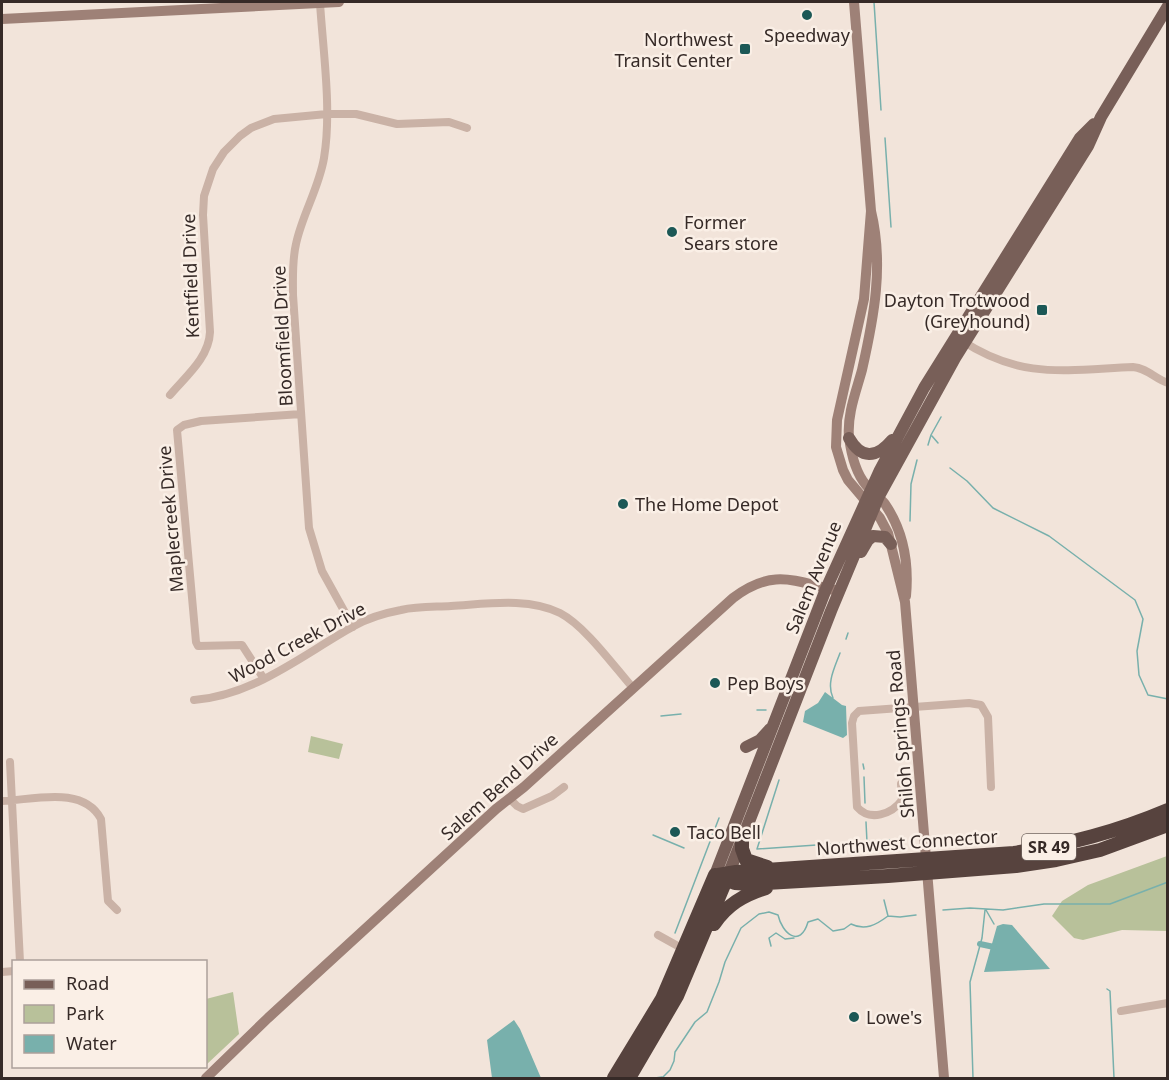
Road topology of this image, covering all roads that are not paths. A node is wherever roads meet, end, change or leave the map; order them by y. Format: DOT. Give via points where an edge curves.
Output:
graph roads {
  1 [pos="339,2"];
  2 [pos="854,2"];
  3 [pos="320,3"];
  4 [pos="168,6"];
  5 [pos="1167,6"];
  6 [pos="2,19"];
  7 [pos="327,114"];
  8 [pos="1101,117"];
  9 [pos="467,128"];
  10 [pos="1077,143"];
  11 [pos="1047,211"];
  12 [pos="871,212"];
  13 [pos="961,339"];
  14 [pos="1167,383"];
  15 [pos="170,395"];
  16 [pos="301,414"];
  17 [pos="902,427"];
  18 [pos="849,438"];
  19 [pos="875,493"];
  20 [pos="869,505"];
  21 [pos="891,544"];
  22 [pos="849,567"];
  23 [pos="826,589"];
  24 [pos="839,591"];
  25 [pos="905,602"];
  26 [pos="353,627"];
  27 [pos="264,679"];
  28 [pos="633,688"];
  29 [pos="194,700"];
  30 [pos="914,708"];
  31 [pos="774,723"];
  32 [pos="746,747"];
  33 [pos="10,762"];
  34 [pos="901,784"];
  35 [pos="564,787"];
  36 [pos="991,787"];
  37 [pos="509,798"];
  38 [pos="2,801"];
  39 [pos="12,801"];
  40 [pos="1167,810"];
  41 [pos="1167,825"];
  42 [pos="742,840"];
  43 [pos="927,867"];
  44 [pos="723,876"];
  45 [pos="784,876"];
  46 [pos="117,910"];
  47 [pos="658,935"];
  48 [pos="689,955"];
  49 [pos="20,960"];
  50 [pos="1167,1003"];
  51 [pos="1121,1011"];
  52 [pos="643,1032"];
  53 [pos="206,1078"];
  54 [pos="614,1078"];
  55 [pos="622,1078"];
  56 [pos="629,1078"];
  57 [pos="944,1078"];
  1 -- 3 [label="street"];
  2 -- 12 [label="street, Shiloh Springs Road"];
  3 -- 4 [label="street"];
  3 -- 7 [label="street, Bloomfield Drive"];
  4 -- 6 [label="street"];
  5 -- 8 [label="main road, Salem Avenue"];
  7 -- 9 [label="street, Kentfield Drive" via="356,114 397,124 455,123"];
  7 -- 15 [label="street, Kentfield Drive" via="274,119 251,128 232,142 213,169 203,205 210,337 202,357"];
  7 -- 16 [label="street, Bloomfield Drive" via="323,162 294,254"];
  8 -- 10 [label="main road, Salem Avenue"];
  8 -- 11 [label="main road, Salem Avenue" via="1088,146"];
  10 -- 11 [label="main road" via="1072,165"];
  10 -- 13 [label="main road, Salem Avenue"];
  11 -- 13 [label="main road, Salem Avenue"];
  12 -- 18 [label="street, Shiloh Springs Road" via="878,280"];
  12 -- 20 [label="street, Shiloh Springs Road" via="864,299 836,435 843,470"];
  13 -- 14 [label="street" via="1008,364 1031,369 1133,367"];
  13 -- 17 [label="main road, Salem Avenue"];
  13 -- 19 [label="main road, Salem Avenue" via="934,395"];
  16 -- 26 [label="street, Bloomfield Drive" via="312,544 325,578"];
  16 -- 27 [label="street, Maplecreek Drive" via="201,421 177,430 196,642 198,646 242,645"];
  17 -- 18 [label="main road" via="888,444 873,453 860,452"];
  17 -- 19 [label="main road, Salem Avenue"];
  18 -- 19 [label="street, Shiloh Springs Road" via="854,461 865,484"];
  19 -- 20 [label="main road, Salem Avenue"];
  19 -- 25 [label="street, Shiloh Springs Road" via="895,522 905,550"];
  20 -- 21 [label="street, Shiloh Springs Road" via="880,518"];
  20 -- 22 [label="main road, Salem Avenue"];
  20 -- 23 [label="main road, Salem Avenue"];
  21 -- 22 [label="main road" via="885,537 873,536"];
  21 -- 25 [label="street, Shiloh Springs Road"];
  22 -- 24 [label="main road, Salem Avenue"];
  23 -- 24 [label="street, Salem Bend Drive"];
  23 -- 28 [label="street, Salem Bend Drive" via="782,579 750,586"];
  23 -- 31 [label="main road, Salem Avenue"];
  24 -- 42 [label="main road, Salem Avenue"];
  25 -- 30 [label="street, Shiloh Springs Road"];
  26 -- 27 [label="street, Wood Creek Drive"];
  26 -- 28 [label="street, Wood Creek Drive" via="411,608 540,606 559,612 574,623"];
  27 -- 29 [label="street, Wood Creek Drive" via="231,694"];
  28 -- 37 [label="street, Salem Bend Drive"];
  30 -- 34 [label="street" via="862,711 852,723 858,810 884,814 894,810 902,800"];
  30 -- 36 [label="street" via="969,703 984,708 988,717"];
  30 -- 43 [label="street, Shiloh Springs Road"];
  31 -- 32 [label="main road" via="760,740"];
  31 -- 44 [label="main road, Salem Avenue"];
  33 -- 39 [label="street"];
  35 -- 37 [label="street" via="524,809"];
  37 -- 53 [label="street, Salem Bend Drive"];
  38 -- 39 [label="street"];
  39 -- 46 [label="street" via="68,797 96,809 101,819 108,901"];
  39 -- 49 [label="street"];
  40 -- 43 [label="highway, Northwest Connector / SR 49" via="1097,837"];
  41 -- 43 [label="highway, Northwest Connector / SR 49" via="1100,850 1056,860 1016,866"];
  42 -- 44 [label="main road, Salem Avenue"];
  42 -- 45 [label="highway" via="746,860"];
  43 -- 45 [label="highway, Northwest Connector / SR 49"];
  43 -- 57 [label="street, Shiloh Springs Road"];
  44 -- 45 [label="highway, Northwest Connector / SR 49"];
  44 -- 48 [label="highway, Salem Avenue / SR 49"];
  45 -- 48 [label="highway, SR 49" via="730,904"];
  47 -- 48 [label="street"];
  48 -- 52 [label="highway, Salem Avenue / SR 49"];
  48 -- 56 [label="highway, Salem Avenue / SR 49" via="677,996"];
  50 -- 51 [label="street"];
  52 -- 54 [label="highway, Salem Avenue / SR 49"];
  52 -- 55 [label="highway"];
}
